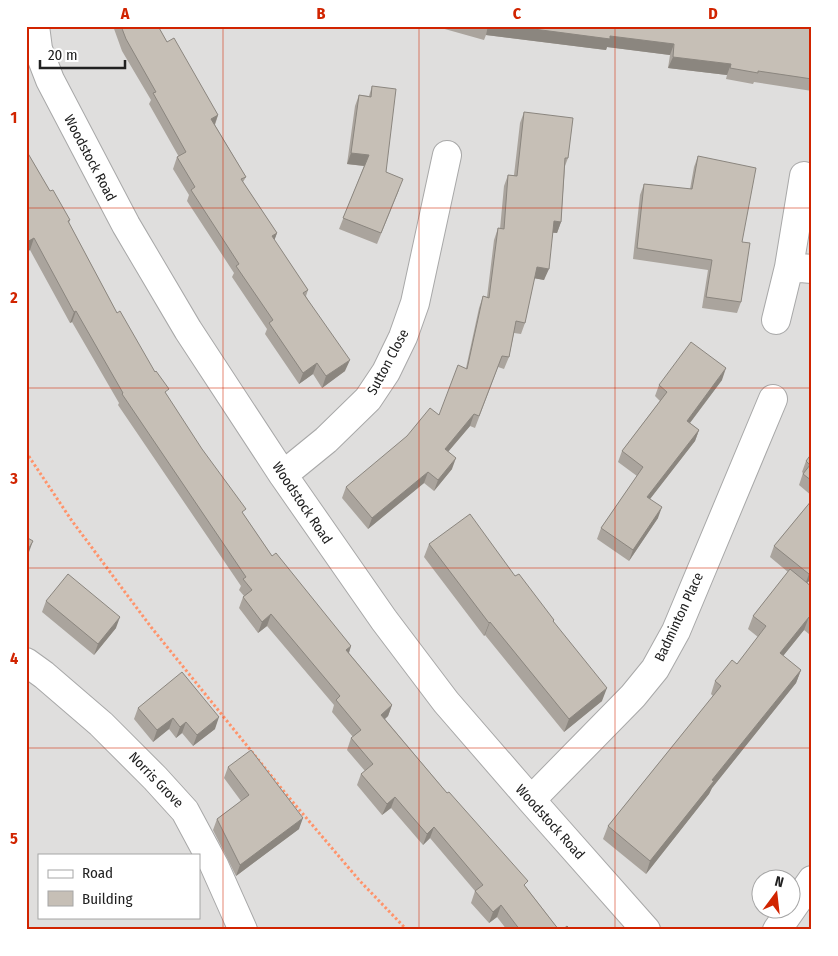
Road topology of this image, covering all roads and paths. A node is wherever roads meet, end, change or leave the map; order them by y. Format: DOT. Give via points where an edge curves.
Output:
graph roads {
  1 [pos="35,26"];
  2 [pos="447,155"];
  3 [pos="804,176"];
  4 [pos="800,268"];
  5 [pos="776,320"];
  6 [pos="773,399"];
  7 [pos="26,452"];
  8 [pos="283,475"];
  9 [pos="26,662"];
  10 [pos="531,800"];
  11 [pos="812,880"];
  12 [pos="243,930"];
  13 [pos="407,930"];
  14 [pos="646,930"];
  15 [pos="777,930"];
  1 -- 8 [label="street, Woodstock Road" via="38,49 50,80 126,225 188,330"];
  2 -- 8 [label="street, Sutton Close" via="415,303 386,372 368,400"];
  3 -- 4 [label="street"];
  4 -- 5 [label="street"];
  6 -- 10 [label="street, Badminton Place" via="676,631 655,669 633,696"];
  7 -- 13 [label="path" via="72,521 151,627 286,794 359,880"];
  8 -- 10 [label="street, Woodstock Road" via="435,687"];
  9 -- 12 [label="street, Norris Grove" via="102,724 185,811"];
  10 -- 14 [label="street, Woodstock Road"];
  11 -- 15 [label="street"];
}
